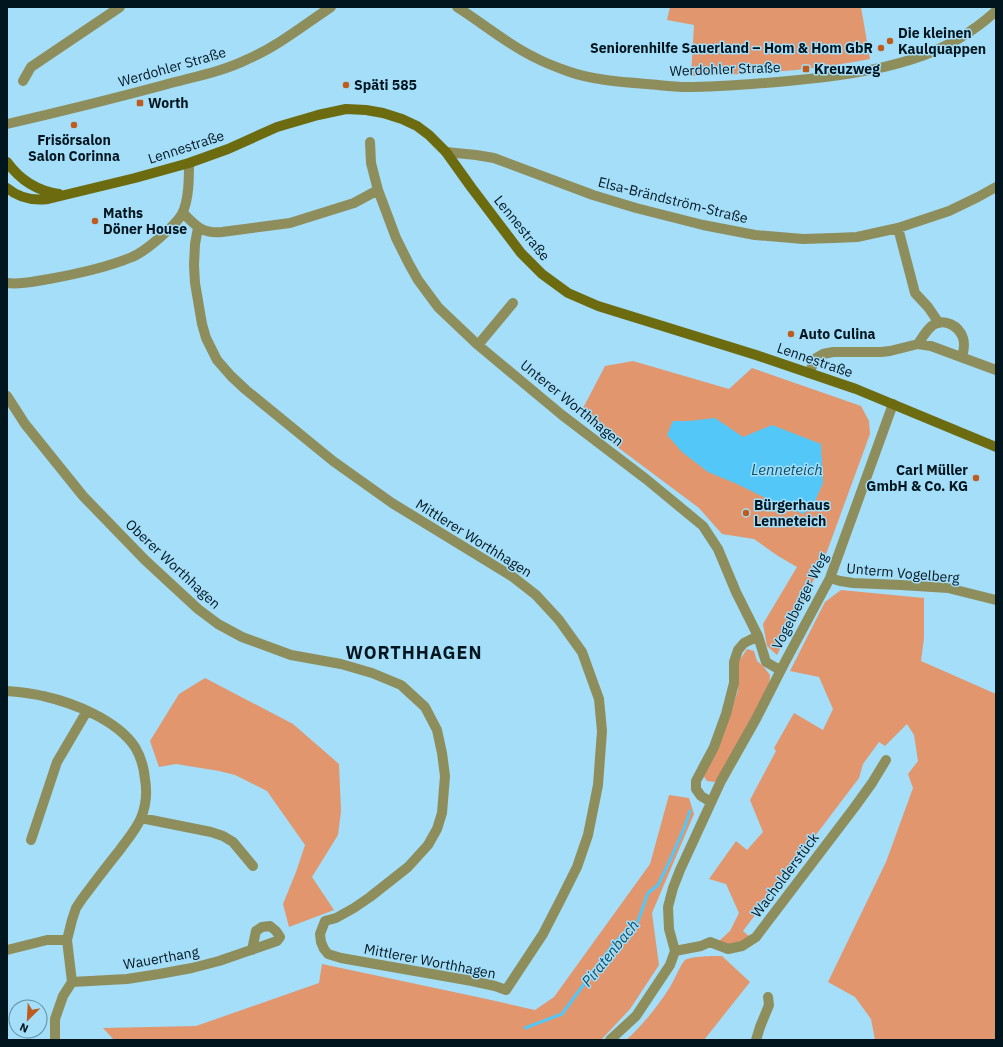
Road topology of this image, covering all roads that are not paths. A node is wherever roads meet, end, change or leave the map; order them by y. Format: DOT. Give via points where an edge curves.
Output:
graph roads {
  1 [pos="120,7"];
  2 [pos="331,7"];
  3 [pos="458,7"];
  4 [pos="996,11"];
  5 [pos="23,81"];
  6 [pos="7,124"];
  7 [pos="370,142"];
  8 [pos="446,152"];
  9 [pos="7,162"];
  10 [pos="189,163"];
  11 [pos="996,187"];
  12 [pos="7,189"];
  13 [pos="378,190"];
  14 [pos="67,194"];
  15 [pos="183,213"];
  16 [pos="198,228"];
  17 [pos="898,228"];
  18 [pos="7,282"];
  19 [pos="513,303"];
  20 [pos="939,323"];
  21 [pos="918,344"];
  22 [pos="478,345"];
  23 [pos="962,357"];
  24 [pos="996,370"];
  25 [pos="809,373"];
  26 [pos="7,396"];
  27 [pos="893,404"];
  28 [pos="996,447"];
  29 [pos="830,578"];
  30 [pos="996,600"];
  31 [pos="758,636"];
  32 [pos="780,670"];
  33 [pos="7,692"];
  34 [pos="87,711"];
  35 [pos="886,760"];
  36 [pos="711,802"];
  37 [pos="141,818"];
  38 [pos="31,840"];
  39 [pos="253,866"];
  40 [pos="325,921"];
  41 [pos="67,940"];
  42 [pos="7,950"];
  43 [pos="252,950"];
  44 [pos="674,951"];
  45 [pos="72,982"];
  46 [pos="768,997"];
  47 [pos="55,1040"];
  48 [pos="610,1040"];
  49 [pos="756,1040"];
  1 -- 5 [label="street" via="31,67"];
  2 -- 6 [label="street, Werdohler Straße" via="248,60 138,92"];
  3 -- 4 [label="street, Werdohler Straße" via="524,52 567,71 623,83 685,87 808,79 893,65 946,46 963,37"];
  7 -- 13 [label="street, Unterer Worthhagen" via="371,163"];
  8 -- 10 [label="main road, Lennestraße" via="429,135 402,119 383,112 346,109 277,127"];
  8 -- 17 [label="street, Elsa-Brändström-Straße" via="494,158 593,195 636,208 755,235 803,239 857,237"];
  8 -- 25 [label="main road, Lennestraße" via="521,253 542,274 568,293 598,306"];
  9 -- 14 [label="main road, Lennestraße" via="17,174 32,185 49,192"];
  10 -- 14 [label="main road, Lennestraße"];
  10 -- 15 [label="street" via="187,197"];
  11 -- 17 [label="street, Elsa-Brändström-Straße" via="949,212"];
  12 -- 14 [label="main road, Lennestraße" via="22,198 35,200"];
  13 -- 16 [label="street" via="354,203 290,223 214,232"];
  13 -- 22 [label="street, Unterer Worthhagen" via="396,238 418,280 438,308"];
  15 -- 16 [label="street"];
  15 -- 18 [label="street" via="160,238 133,257 111,265 58,277 20,284"];
  16 -- 40 [label="street, Mittlerer Worthhagen" via="195,244 195,283 206,338 217,360 246,390 332,461 392,503 513,576 536,595 559,620 582,652 599,699 602,731 600,769 586,841 577,867 543,934 506,990 472,981 328,954 321,942 320,934"];
  17 -- 20 [label="street" via="915,293"];
  19 -- 22 [label="street"];
  20 -- 21 [label="street" via="930,328"];
  20 -- 23 [label="street" via="953,324 958,328 964,341"];
  21 -- 23 [label="street" via="932,346"];
  21 -- 25 [label="street" via="881,352 823,354 816,358"];
  22 -- 31 [label="street, Unterer Worthhagen" via="703,526 718,549"];
  23 -- 24 [label="street"];
  25 -- 27 [label="main road, Lennestraße"];
  26 -- 40 [label="street, Oberer Worthhagen" via="25,424 83,496 145,560 218,624 242,637 291,655 341,664 372,673 401,685 424,707 437,730 445,776 442,813 437,829 428,845 408,867 370,898 336,918"];
  27 -- 28 [label="main road, Lennestraße"];
  27 -- 29 [label="street, Vogelberger Weg"];
  29 -- 30 [label="street, Unterm Vogelberg" via="853,584 948,588"];
  29 -- 32 [label="street, Vogelberger Weg"];
  31 -- 32 [label="street, Unterer Worthhagen" via="766,662"];
  31 -- 36 [label="street, Vogelberger Weg" via="744,643 738,650 734,662 734,683 726,714 714,746 696,781 696,790 700,796"];
  32 -- 36 [label="street, Vogelberger Weg"];
  33 -- 34 [label="street" via="43,696"];
  34 -- 37 [label="street" via="110,723 124,734 135,748 143,766 146,788"];
  34 -- 38 [label="street" via="57,762"];
  35 -- 44 [label="street, Wacholderstück" via="854,808 756,937 742,946 728,949 710,942"];
  36 -- 44 [label="street, Vogelberger Weg" via="680,870 668,907"];
  37 -- 39 [label="street" via="223,836 233,842"];
  37 -- 41 [label="street" via="76,908"];
  41 -- 42 [label="street" via="47,940"];
  41 -- 45 [label="street"];
  43 -- 45 [label="street, Wauerthang" via="192,968 159,974 128,979"];
  44 -- 48 [label="street" via="670,965 636,1016"];
  45 -- 47 [label="street" via="63,996 55,1019"];
  46 -- 49 [label="street" via="769,1005"];
}
